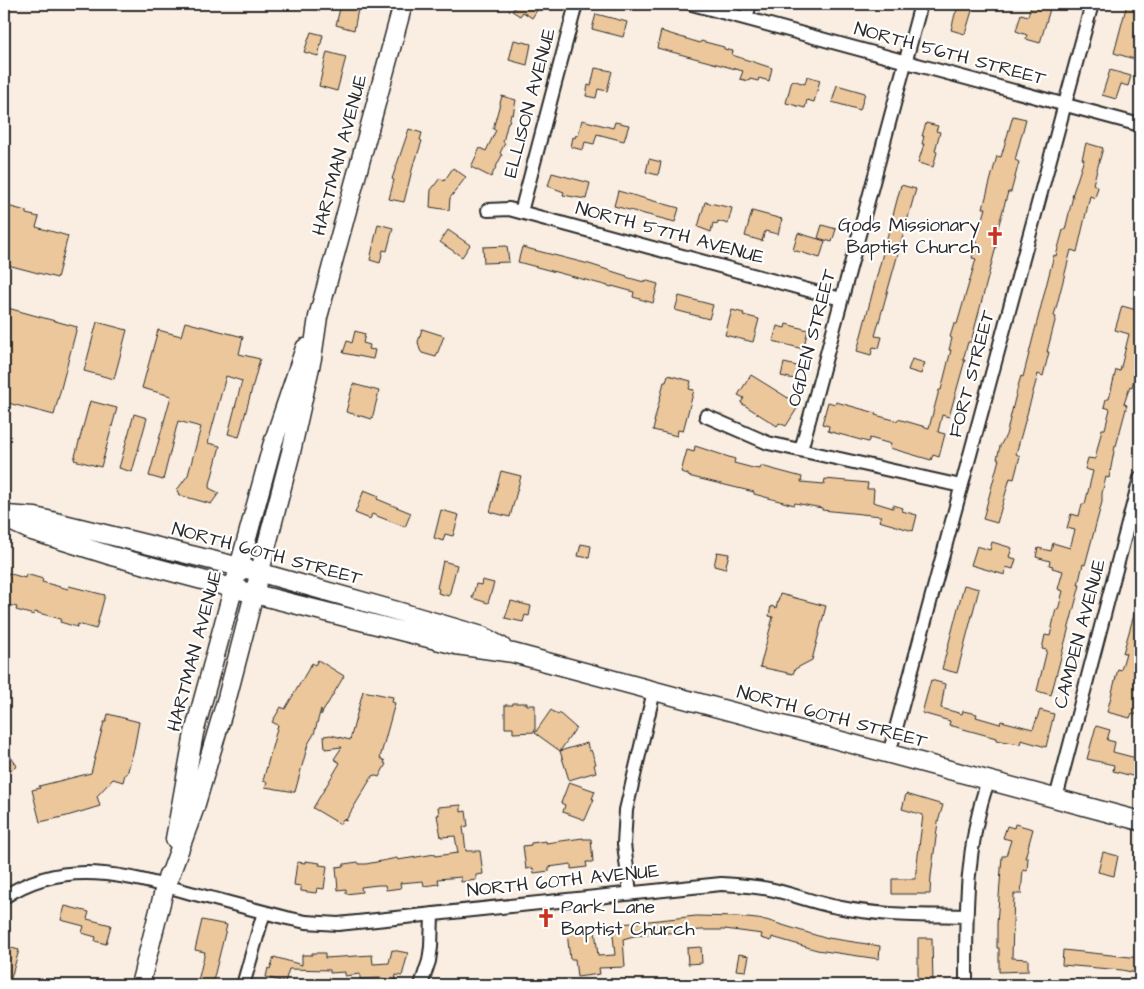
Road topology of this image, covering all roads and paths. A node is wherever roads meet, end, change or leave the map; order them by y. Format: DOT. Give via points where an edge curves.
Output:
graph roads {
  1 [pos="403,4"];
  2 [pos="576,4"];
  3 [pos="692,4"];
  4 [pos="750,4"];
  5 [pos="921,4"];
  6 [pos="1092,4"];
  7 [pos="746,18"];
  8 [pos="905,62"];
  9 [pos="1065,104"];
  10 [pos="1140,125"];
  11 [pos="488,210"];
  12 [pos="521,212"];
  13 [pos="841,300"];
  14 [pos="318,318"];
  15 [pos="706,416"];
  16 [pos="801,450"];
  17 [pos="1140,478"];
  18 [pos="961,486"];
  19 [pos="4,516"];
  20 [pos="240,568"];
  21 [pos="260,573"];
  22 [pos="235,589"];
  23 [pos="255,594"];
  24 [pos="513,653"];
  25 [pos="654,691"];
  26 [pos="889,754"];
  27 [pos="988,780"];
  28 [pos="1056,798"];
  29 [pos="1140,821"];
  30 [pos="166,886"];
  31 [pos="630,893"];
  32 [pos="4,897"];
  33 [pos="264,912"];
  34 [pos="432,914"];
  35 [pos="966,916"];
  36 [pos="140,985"];
  37 [pos="243,985"];
  38 [pos="421,985"];
  39 [pos="966,985"];
  1 -- 14 [label="main road, HARTMAN AVENUE"];
  2 -- 12 [label="street, ELLISON AVENUE"];
  3 -- 7 [label="street, NORTH 56TH STREET"];
  4 -- 7 [label="street"];
  5 -- 8 [label="street, OGDEN STREET"];
  6 -- 9 [label="street, FORT STREET"];
  7 -- 8 [label="street, NORTH 56TH STREET"];
  8 -- 9 [label="street, NORTH 56TH STREET"];
  8 -- 13 [label="street, OGDEN STREET"];
  9 -- 10 [label="street, NORTH 56TH STREET"];
  9 -- 18 [label="street, FORT STREET"];
  11 -- 12 [label="street, NORTH 57TH AVENUE"];
  12 -- 13 [label="street, NORTH 57TH AVENUE"];
  13 -- 16 [label="street, OGDEN STREET"];
  14 -- 20 [label="main road, HARTMAN AVENUE" via="272,446"];
  14 -- 21 [label="main road, HARTMAN AVENUE" via="312,358"];
  15 -- 16 [label="street" via="768,444"];
  16 -- 18 [label="street"];
  17 -- 28 [label="street, CAMDEN AVENUE"];
  18 -- 26 [label="street, FORT STREET"];
  19 -- 20 [label="main road, NORTH 60TH STREET" via="35,516"];
  19 -- 22 [label="main road, NORTH 60TH STREET" via="32,531"];
  20 -- 21 [label="main road, NORTH 60TH STREET"];
  20 -- 22 [label="main road, HARTMAN AVENUE"];
  21 -- 23 [label="main road, HARTMAN AVENUE"];
  21 -- 24 [label="main road, NORTH 60TH STREET" via="482,636"];
  22 -- 23 [label="main road, NORTH 60TH STREET"];
  22 -- 30 [label="main road, HARTMAN AVENUE" via="194,733"];
  23 -- 24 [label="main road, NORTH 60TH STREET" via="456,645"];
  23 -- 30 [label="main road, HARTMAN AVENUE" via="195,807"];
  24 -- 25 [label="main road, NORTH 60TH STREET"];
  25 -- 26 [label="main road, NORTH 60TH STREET"];
  25 -- 31 [label="street" via="626,810 624,844"];
  26 -- 27 [label="main road, NORTH 60TH STREET"];
  27 -- 28 [label="main road, NORTH 60TH STREET"];
  27 -- 35 [label="street" via="970,851"];
  28 -- 29 [label="main road, NORTH 60TH STREET"];
  30 -- 32 [label="street, NORTH 60TH AVENUE" via="107,873 71,874 34,882"];
  30 -- 33 [label="street, NORTH 60TH AVENUE"];
  30 -- 36 [label="main road, HARTMAN AVENUE"];
  31 -- 34 [label="street, NORTH 60TH AVENUE"];
  31 -- 35 [label="street, NORTH 60TH AVENUE" via="703,885 742,885 862,912"];
  33 -- 34 [label="street, NORTH 60TH AVENUE" via="331,924"];
  33 -- 37 [label="street"];
  34 -- 38 [label="street" via="431,947"];
  35 -- 39 [label="street"];
}
